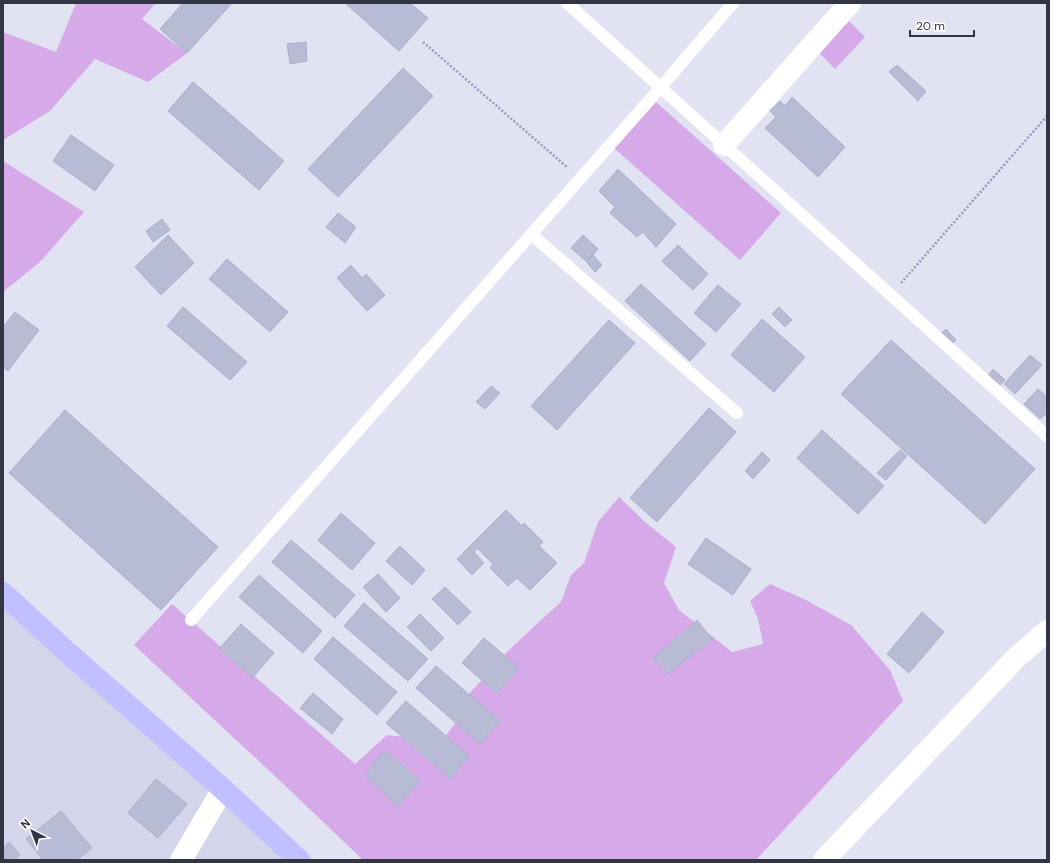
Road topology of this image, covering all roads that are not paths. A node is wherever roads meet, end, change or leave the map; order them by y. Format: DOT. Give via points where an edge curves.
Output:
graph roads {
  1 [pos="567,3"];
  2 [pos="733,3"];
  3 [pos="850,3"];
  4 [pos="661,87"];
  5 [pos="724,144"];
  6 [pos="531,234"];
  7 [pos="737,413"];
  8 [pos="1047,436"];
  9 [pos="3,593"];
  10 [pos="191,620"];
  11 [pos="1047,631"];
  12 [pos="223,789"];
  13 [pos="181,860"];
  14 [pos="299,860"];
  15 [pos="824,860"];
  1 -- 4 [label="lane"];
  2 -- 4 [label="lane"];
  3 -- 5 [label="street"];
  4 -- 5 [label="lane"];
  4 -- 6 [label="lane"];
  5 -- 8 [label="lane"];
  6 -- 7 [label="lane"];
  6 -- 10 [label="lane"];
  9 -- 12 [label="main road"];
  11 -- 15 [label="street" via="1016,658"];
  12 -- 13 [label="street"];
  12 -- 14 [label="main road"];
}
